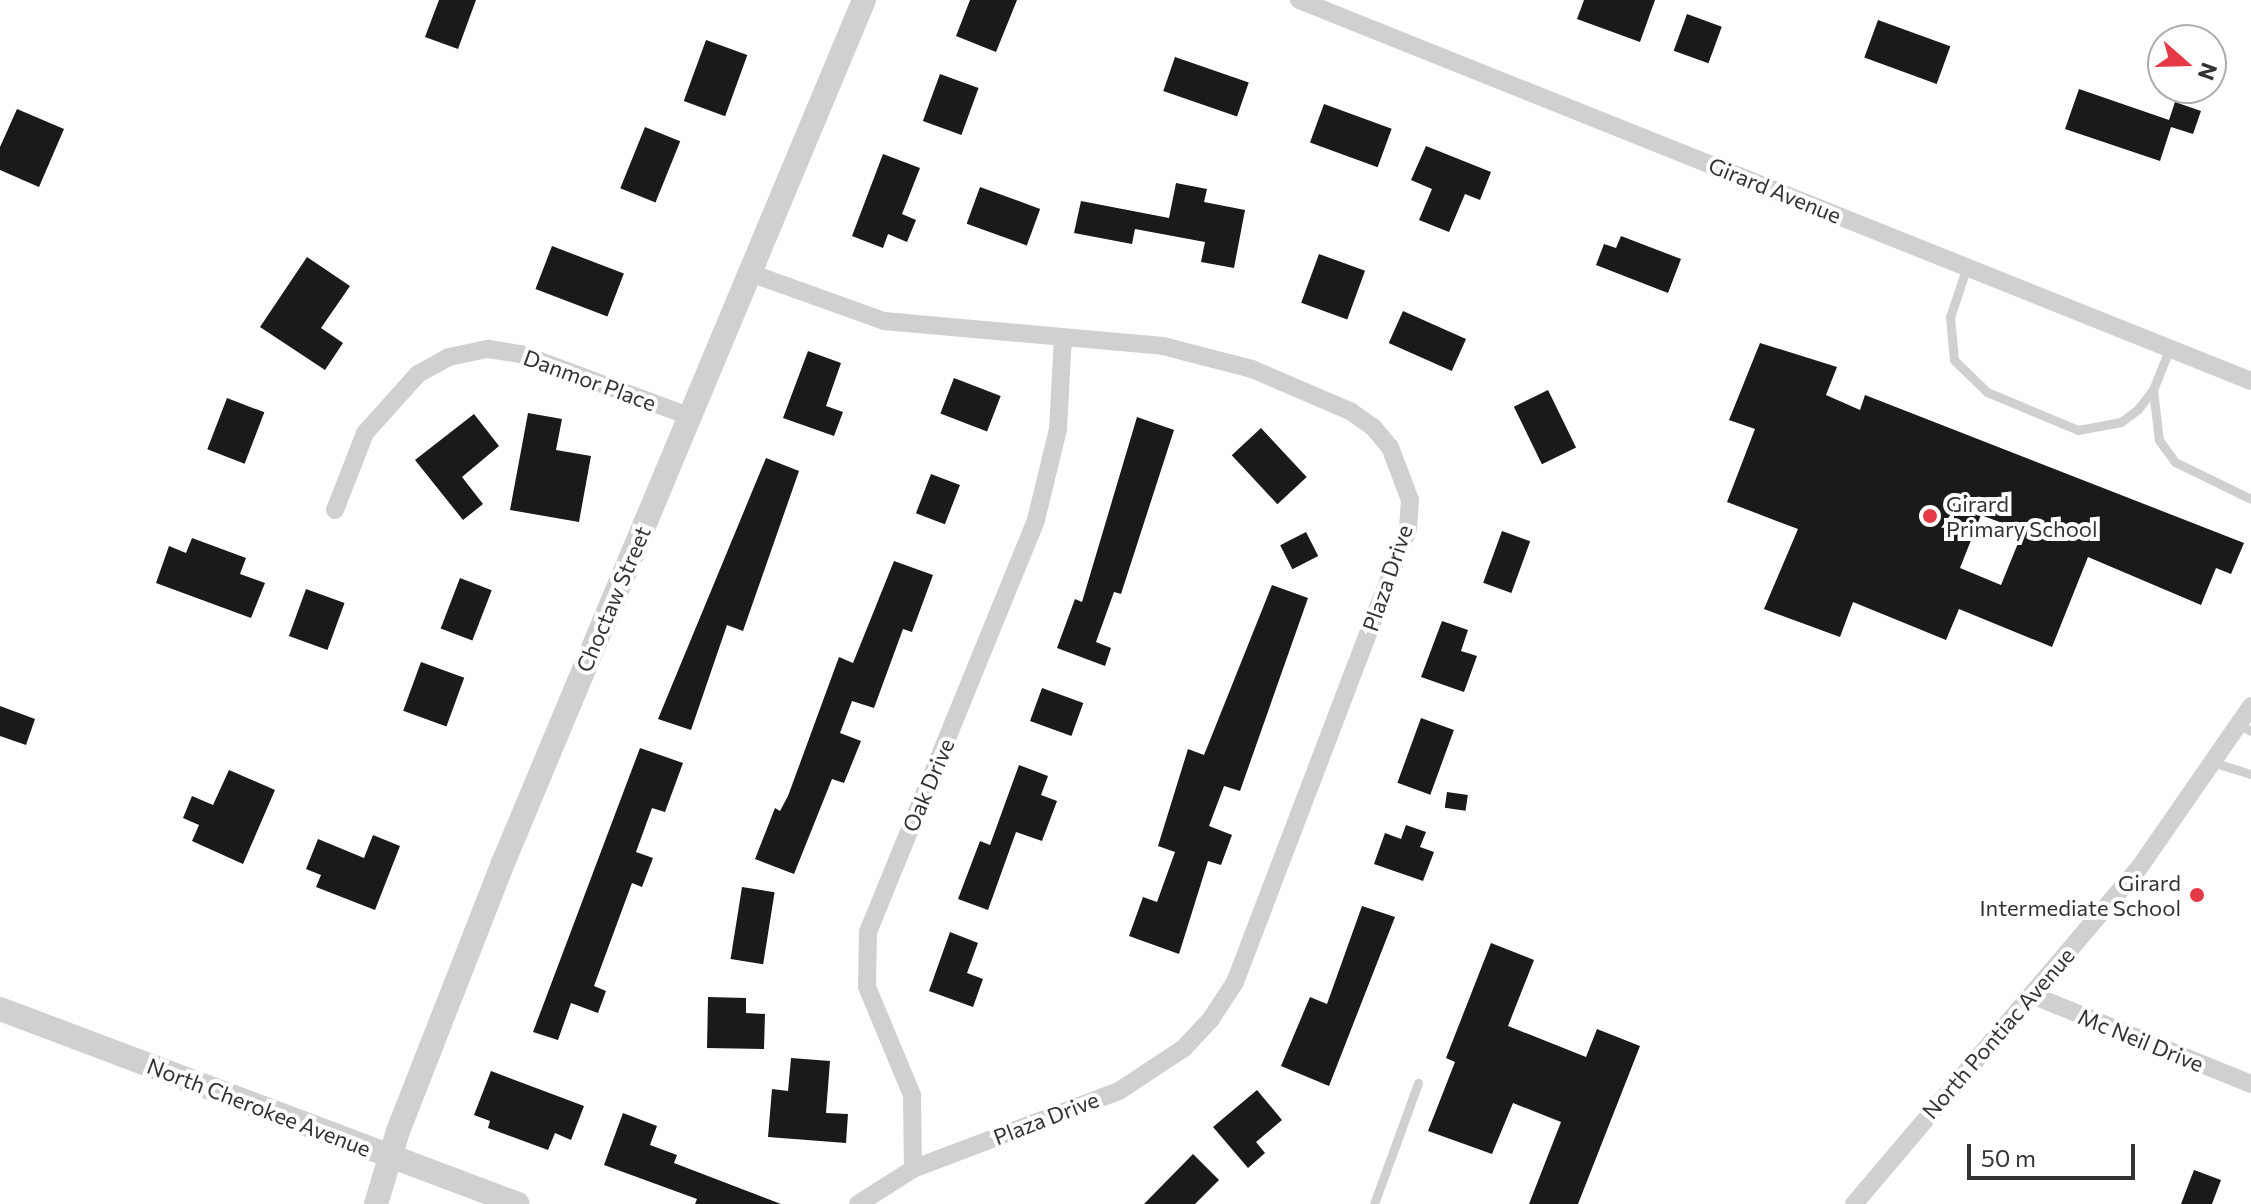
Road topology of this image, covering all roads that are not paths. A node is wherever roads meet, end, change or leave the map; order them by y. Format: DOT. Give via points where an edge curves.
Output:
graph roads {
  1 [pos="864,0"];
  2 [pos="1299,0"];
  3 [pos="1967,266"];
  4 [pos="750,273"];
  5 [pos="1063,338"];
  6 [pos="2170,347"];
  7 [pos="2251,381"];
  8 [pos="2153,390"];
  9 [pos="689,416"];
  10 [pos="2251,499"];
  11 [pos="335,510"];
  12 [pos="2251,706"];
  13 [pos="2245,728"];
  14 [pos="2215,763"];
  15 [pos="2251,774"];
  16 [pos="2032,995"];
  17 [pos="0,1009"];
  18 [pos="1418,1083"];
  19 [pos="2251,1084"];
  20 [pos="391,1157"];
  21 [pos="913,1169"];
  22 [pos="376,1204"];
  23 [pos="518,1204"];
  24 [pos="858,1204"];
  25 [pos="1374,1204"];
  26 [pos="1854,1204"];
  1 -- 4 [label="street, Choctaw Street"];
  2 -- 3 [label="street, Girard Avenue"];
  3 -- 6 [label="street, Girard Avenue"];
  3 -- 8 [label="lane" via="1950,317 1949,339 1954,360 1987,392 2078,430 2121,422"];
  4 -- 5 [label="street, Plaza Drive" via="884,321"];
  4 -- 9 [label="street, Choctaw Street"];
  5 -- 21 [label="street, Oak Drive" via="1058,429 1036,520 868,932 867,987 912,1095"];
  5 -- 21 [label="street, Plaza Drive" via="1163,346 1214,358 1350,411 1390,447 1410,500 1408,529 1235,982 1211,1019 1184,1048 1119,1091"];
  6 -- 7 [label="street, Girard Avenue"];
  6 -- 8 [label="lane"];
  8 -- 10 [label="lane" via="2159,440 2175,462"];
  9 -- 11 [label="street, Danmor Place" via="521,354 488,349 449,357 418,374 365,433"];
  9 -- 20 [label="street, Choctaw Street" via="503,863"];
  12 -- 13 [label="street, North Pontiac Avenue"];
  13 -- 14 [label="street, North Pontiac Avenue"];
  14 -- 15 [label="lane"];
  14 -- 16 [label="street, North Pontiac Avenue" via="2139,868"];
  16 -- 19 [label="street, Mc Neil Drive"];
  16 -- 26 [label="street, North Pontiac Avenue"];
  17 -- 20 [label="street, North Cherokee Avenue"];
  18 -- 25 [label="lane"];
  20 -- 22 [label="street, Choctaw Street"];
  20 -- 23 [label="street, North Cherokee Avenue"];
  21 -- 24 [label="street"];
}
